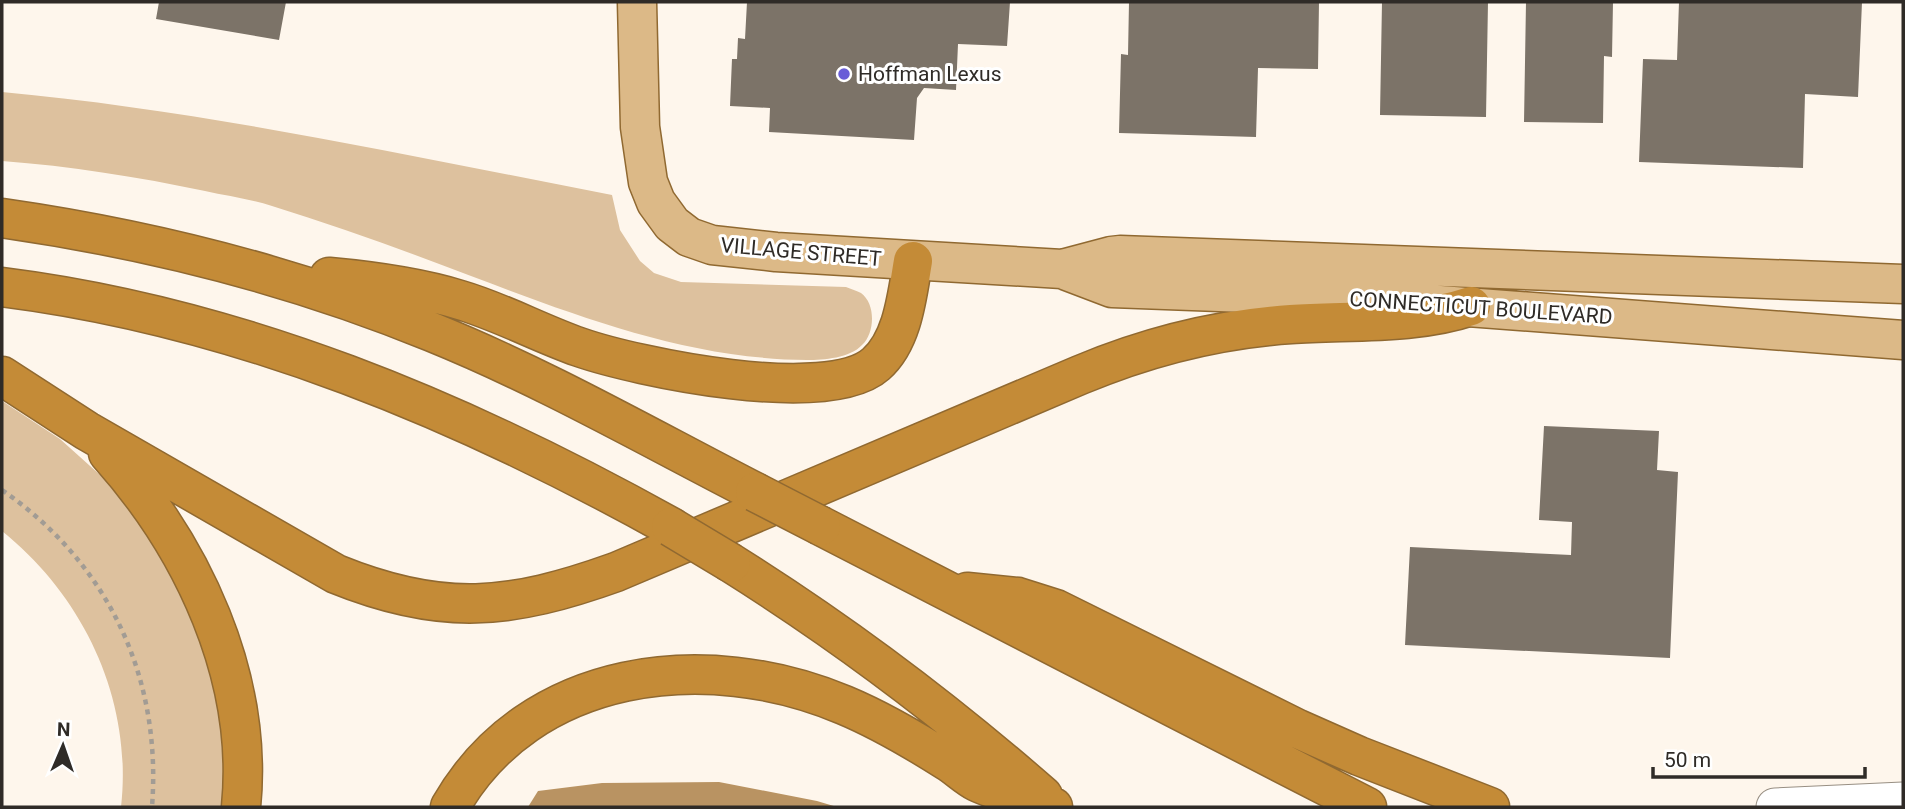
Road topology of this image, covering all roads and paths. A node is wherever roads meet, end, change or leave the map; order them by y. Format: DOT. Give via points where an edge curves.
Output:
graph roads {
  1 [pos="637,2"];
  2 [pos="2,218"];
  3 [pos="913,261"];
  4 [pos="1062,269"];
  5 [pos="259,273"];
  6 [pos="1903,284"];
  7 [pos="2,287"];
  8 [pos="1471,306"];
  9 [pos="1903,340"];
  10 [pos="2,376"];
  11 [pos="87,432"];
  12 [pos="2,489"];
  13 [pos="948,591"];
  14 [pos="1903,801"];
  15 [pos="1361,804"];
  16 [pos="152,807"];
  17 [pos="241,807"];
  18 [pos="450,807"];
  19 [pos="1054,807"];
  20 [pos="1490,807"];
  21 [pos="1774,807"];
  1 -- 3 [label="main road, VILLAGE STREET" via="643,157 656,202 672,224 689,237 723,247"];
  2 -- 5 [label="highway" via="138,243"];
  3 -- 4 [label="main road, CONNECTICUT BOULEVARD"];
  3 -- 5 [label="highway" via="898,327 875,365 836,380 795,383 695,374 622,360 566,343 464,301 410,288"];
  4 -- 6 [label="main road, CONNECTICUT BOULEVARD" via="1119,255"];
  4 -- 8 [label="main road, CONNECTICUT BOULEVARD" via="1112,288"];
  5 -- 13 [label="highway, bridge" via="368,307 472,349"];
  7 -- 19 [label="highway, bridge" via="167,319 251,342 417,401 516,446 671,527 811,615 967,731"];
  8 -- 9 [label="main road, CONNECTICUT BOULEVARD"];
  8 -- 11 [label="highway" via="1416,317 1237,329 1147,350 617,572 546,595 503,603 424,601 336,574"];
  10 -- 11 [label="highway"];
  11 -- 17 [label="highway" via="153,510 193,575 236,702 242,750"];
  12 -- 16 [label="path" via="76,558 125,635 147,702 153,743"];
  13 -- 15 [label="highway"];
  13 -- 20 [label="highway" via="1018,597 1049,607 1298,729"];
  14 -- 21 [label="street"];
  18 -- 19 [label="highway" via="488,756 545,711 615,684 690,675 768,682 829,699 912,740 976,782"];
}
